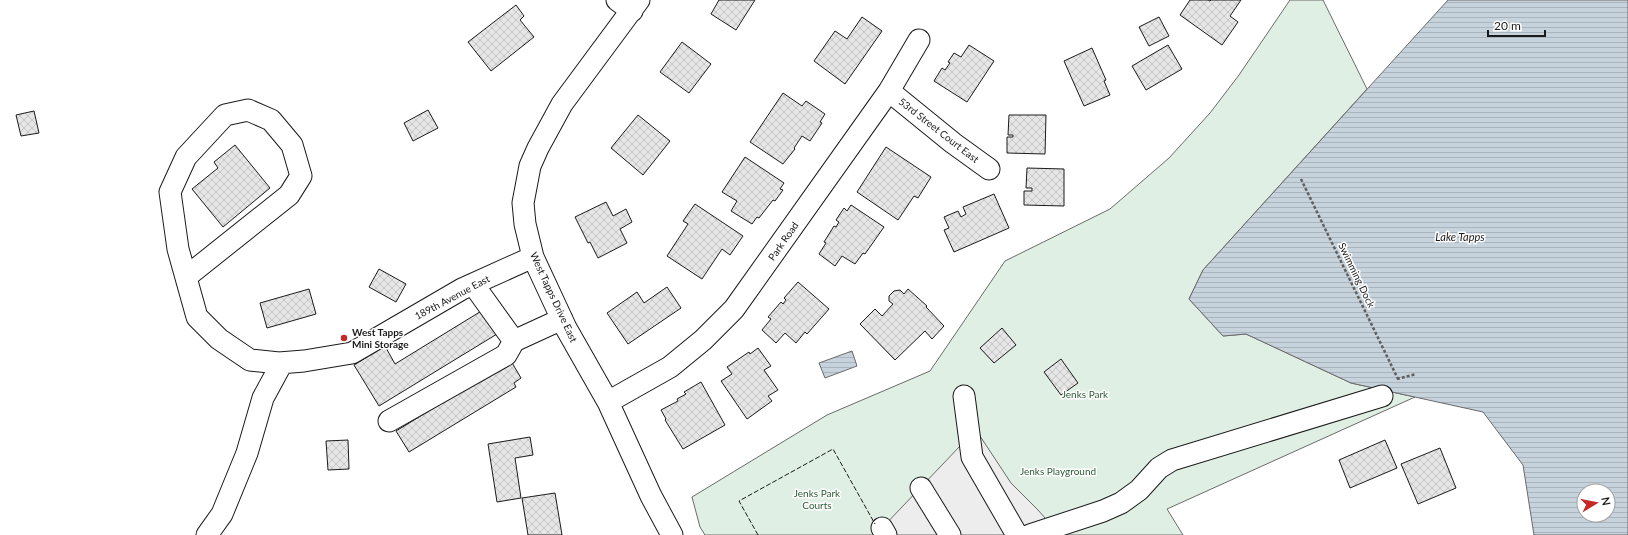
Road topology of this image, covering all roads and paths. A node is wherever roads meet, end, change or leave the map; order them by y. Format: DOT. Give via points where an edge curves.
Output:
graph roads {
  1 [pos="629,4"];
  2 [pos="919,40"];
  3 [pos="889,91"];
  4 [pos="989,169"];
  5 [pos="1301,179"];
  6 [pos="533,257"];
  7 [pos="186,277"];
  8 [pos="473,284"];
  9 [pos="562,319"];
  10 [pos="514,341"];
  11 [pos="282,363"];
  12 [pos="1398,379"];
  13 [pos="964,396"];
  14 [pos="1382,396"];
  15 [pos="608,402"];
  16 [pos="389,421"];
  17 [pos="920,488"];
  18 [pos="207,535"];
  19 [pos="672,535"];
  20 [pos="950,535"];
  21 [pos="1016,535"];
  22 [pos="1030,535"];
  1 -- 6 [label="street, West Tapps Drive East" via="562,104 530,166 523,203"];
  2 -- 3 [label="street, Park Road"];
  3 -- 4 [label="street, 53rd Street Court East"];
  3 -- 15 [label="street, Park Road" via="734,309 703,340 670,367"];
  5 -- 12 [label="path, Swimming Dock"];
  6 -- 8 [label="street, 189th Avenue East"];
  6 -- 9 [label="street, West Tapps Drive East"];
  7 -- 7 [label="street" via="178,250 170,192 186,157 225,115 248,110 271,120 292,145 301,176 289,195"];
  7 -- 11 [label="street" via="197,317 219,339 250,360"];
  8 -- 10 [label="street"];
  8 -- 11 [label="street, 189th Avenue East" via="352,353"];
  9 -- 10 [label="street"];
  9 -- 15 [label="street, West Tapps Drive East"];
  10 -- 16 [label="street" via="506,355"];
  11 -- 18 [label="street" via="263,398 247,453 222,514"];
  13 -- 21 [label="street" via="972,457"];
  14 -- 22 [label="street" via="1172,460 1158,468 1139,490 1121,503"];
  15 -- 19 [label="street, West Tapps Drive East" via="651,496"];
  17 -- 20 [label="street"];
}
